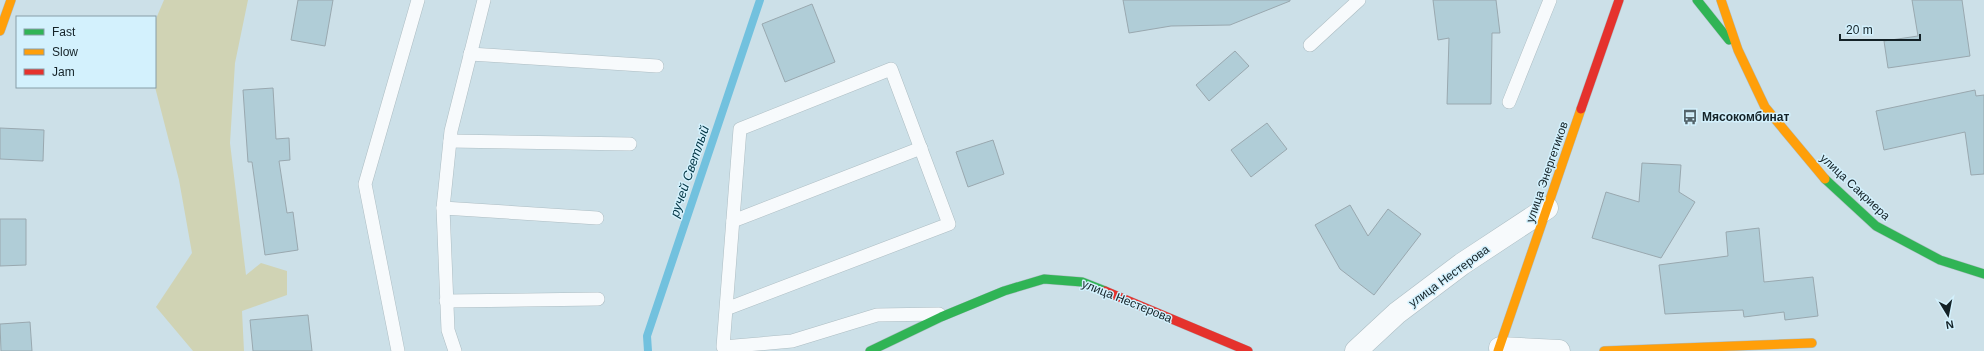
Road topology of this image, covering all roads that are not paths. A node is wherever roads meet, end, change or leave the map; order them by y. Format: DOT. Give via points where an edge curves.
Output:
graph roads {
  1 [pos="11,0"];
  2 [pos="418,0"];
  3 [pos="484,0"];
  4 [pos="1359,0"];
  5 [pos="1550,0"];
  6 [pos="1697,0"];
  7 [pos="1721,0"];
  8 [pos="1619,5"];
  9 [pos="0,31"];
  10 [pos="1310,45"];
  11 [pos="1738,50"];
  12 [pos="470,54"];
  13 [pos="657,66"];
  14 [pos="1510,102"];
  15 [pos="450,141"];
  16 [pos="630,144"];
  17 [pos="921,148"];
  18 [pos="443,208"];
  19 [pos="1547,208"];
  20 [pos="598,218"];
  21 [pos="733,221"];
  22 [pos="1984,274"];
  23 [pos="598,299"];
  24 [pos="446,301"];
  25 [pos="726,309"];
  26 [pos="949,314"];
  27 [pos="1812,343"];
  28 [pos="1499,350"];
  29 [pos="398,351"];
  30 [pos="455,351"];
  31 [pos="870,351"];
  32 [pos="1248,351"];
  33 [pos="1356,351"];
  34 [pos="1559,351"];
  35 [pos="1604,351"];
  1 -- 9 [label="street"];
  2 -- 29 [label="lane" via="365,184"];
  3 -- 12 [label="lane"];
  4 -- 10 [label="lane"];
  5 -- 14 [label="lane"];
  6 -- 11 [label="street"];
  7 -- 11 [label="street"];
  8 -- 19 [label="street, улица Энергетиков"];
  11 -- 22 [label="street, улица Сакриера" via="1765,107 1823,177 1876,226 1940,260"];
  12 -- 13 [label="lane"];
  12 -- 15 [label="lane"];
  15 -- 16 [label="lane"];
  15 -- 18 [label="lane"];
  17 -- 21 [label="lane"];
  17 -- 21 [label="lane" via="891,69 740,129"];
  17 -- 25 [label="lane" via="949,224"];
  18 -- 20 [label="lane"];
  18 -- 24 [label="lane"];
  19 -- 28 [label="street, улица Энергетиков"];
  19 -- 33 [label="street, улица Нестерова" via="1462,264 1397,313"];
  21 -- 25 [label="lane"];
  23 -- 24 [label="lane"];
  24 -- 30 [label="lane" via="448,330"];
  25 -- 26 [label="lane" via="723,347 792,341 877,315"];
  26 -- 31 [label="street, улица Нестерова"];
  26 -- 32 [label="street, улица Нестерова" via="1029,283 1044,279 1068,280 1082,282"];
  27 -- 35 [label="street"];
  28 -- 34 [label="street"];
}
